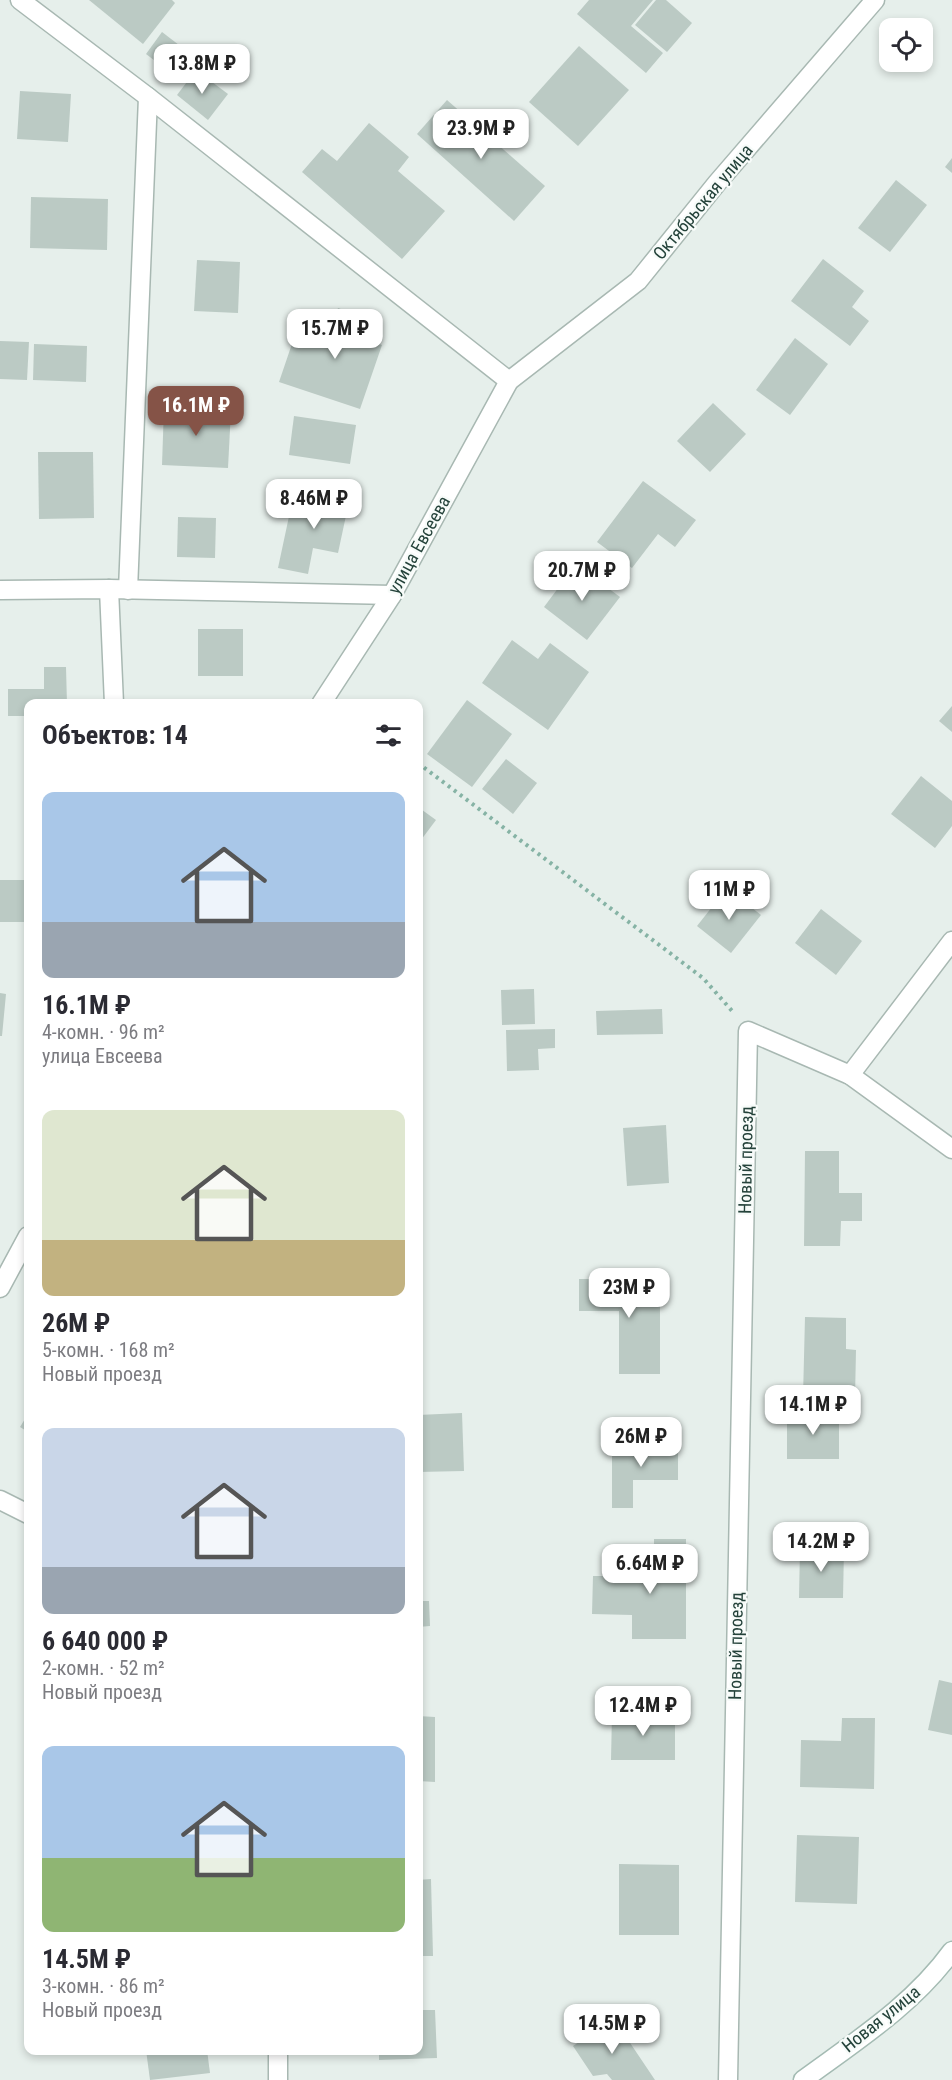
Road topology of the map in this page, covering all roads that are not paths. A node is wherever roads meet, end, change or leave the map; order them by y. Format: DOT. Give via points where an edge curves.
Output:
graph roads {
  1 [pos="20,0"];
  2 [pos="875,0"];
  3 [pos="148,97"];
  4 [pos="509,381"];
  5 [pos="109,589"];
  6 [pos="0,590"];
  7 [pos="128,590"];
  8 [pos="392,595"];
  9 [pos="114,699"];
  10 [pos="324,699"];
  11 [pos="952,941"];
  12 [pos="850,1075"];
  13 [pos="952,1149"];
  14 [pos="24,1243"];
  15 [pos="0,1288"];
  16 [pos="0,1500"];
  17 [pos="24,1512"];
  18 [pos="952,1952"];
  19 [pos="278,2055"];
  20 [pos="278,2080"];
  21 [pos="728,2080"];
  22 [pos="803,2080"];
  1 -- 3 [label="street"];
  2 -- 4 [label="street, Октябрьская улица" via="638,281"];
  3 -- 4 [label="street"];
  3 -- 7 [label="street"];
  4 -- 8 [label="street, улица Евсеева"];
  5 -- 6 [label="street"];
  5 -- 7 [label="street"];
  5 -- 9 [label="street"];
  7 -- 8 [label="street"];
  8 -- 10 [label="street, улица Евсеева"];
  11 -- 12 [label="street"];
  12 -- 13 [label="street"];
  12 -- 21 [label="street, Новый проезд" via="748,1031"];
  14 -- 15 [label="street"];
  16 -- 17 [label="street"];
  18 -- 22 [label="street, Новая улица" via="883,2022"];
  19 -- 20 [label="street"];
}
